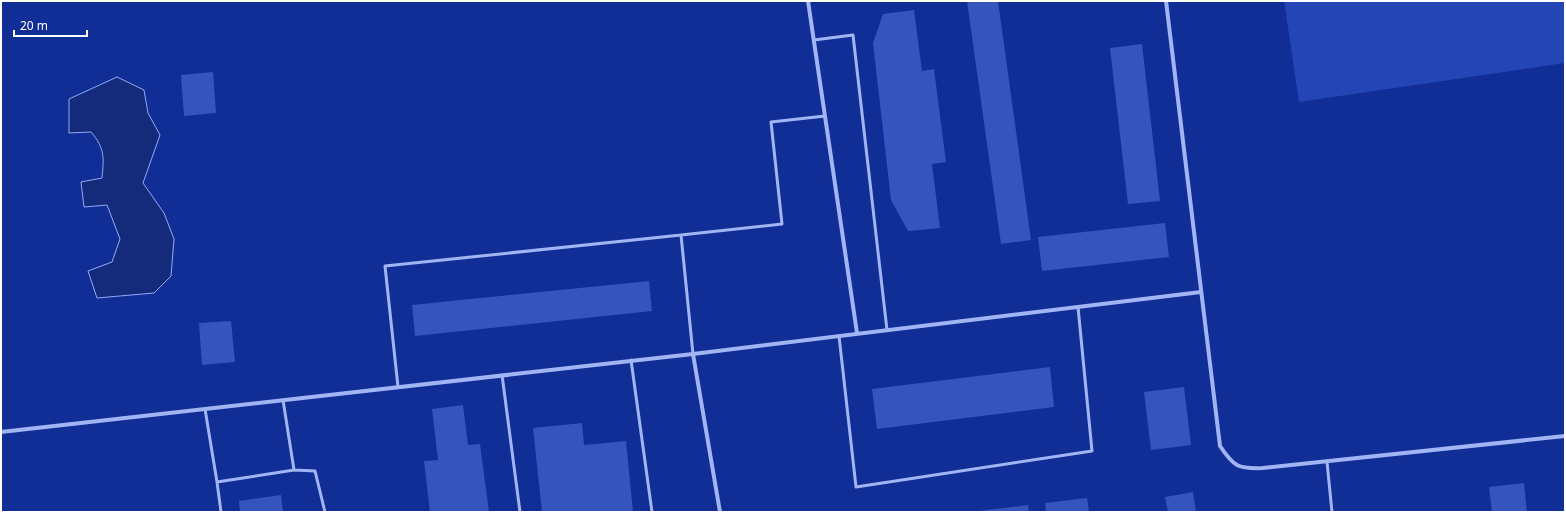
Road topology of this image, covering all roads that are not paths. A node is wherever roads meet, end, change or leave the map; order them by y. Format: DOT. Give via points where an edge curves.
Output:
graph roads {
  1 [pos="808,1"];
  2 [pos="1166,1"];
  3 [pos="814,40"];
  4 [pos="825,116"];
  5 [pos="681,236"];
  6 [pos="1201,292"];
  7 [pos="1078,307"];
  8 [pos="887,330"];
  9 [pos="857,334"];
  10 [pos="839,336"];
  11 [pos="693,354"];
  12 [pos="631,360"];
  13 [pos="502,375"];
  14 [pos="398,387"];
  15 [pos="283,400"];
  16 [pos="205,409"];
  17 [pos="1,432"];
  18 [pos="1565,436"];
  19 [pos="1326,462"];
  20 [pos="294,470"];
  21 [pos="217,482"];
  22 [pos="220,512"];
  23 [pos="325,512"];
  24 [pos="520,512"];
  25 [pos="652,512"];
  26 [pos="720,512"];
  27 [pos="1332,512"];
  1 -- 3 [label="street"];
  2 -- 6 [label="street"];
  3 -- 4 [label="street"];
  3 -- 8 [label="lane" via="853,35"];
  4 -- 5 [label="lane" via="771,122 782,224"];
  4 -- 9 [label="street"];
  5 -- 11 [label="lane"];
  5 -- 14 [label="lane" via="385,266"];
  6 -- 7 [label="street"];
  6 -- 19 [label="street" via="1220,446 1230,462 1245,469"];
  7 -- 8 [label="street"];
  7 -- 10 [label="lane" via="1092,451 856,487"];
  8 -- 9 [label="street"];
  9 -- 10 [label="street"];
  10 -- 11 [label="street"];
  11 -- 12 [label="street"];
  11 -- 26 [label="street"];
  12 -- 13 [label="street"];
  12 -- 25 [label="lane"];
  13 -- 14 [label="street"];
  13 -- 24 [label="lane"];
  14 -- 15 [label="street"];
  15 -- 16 [label="street"];
  15 -- 20 [label="lane"];
  16 -- 17 [label="street"];
  16 -- 21 [label="lane"];
  18 -- 19 [label="street"];
  19 -- 27 [label="lane"];
  20 -- 21 [label="lane"];
  20 -- 23 [label="lane" via="315,472"];
  21 -- 22 [label="lane"];
}
